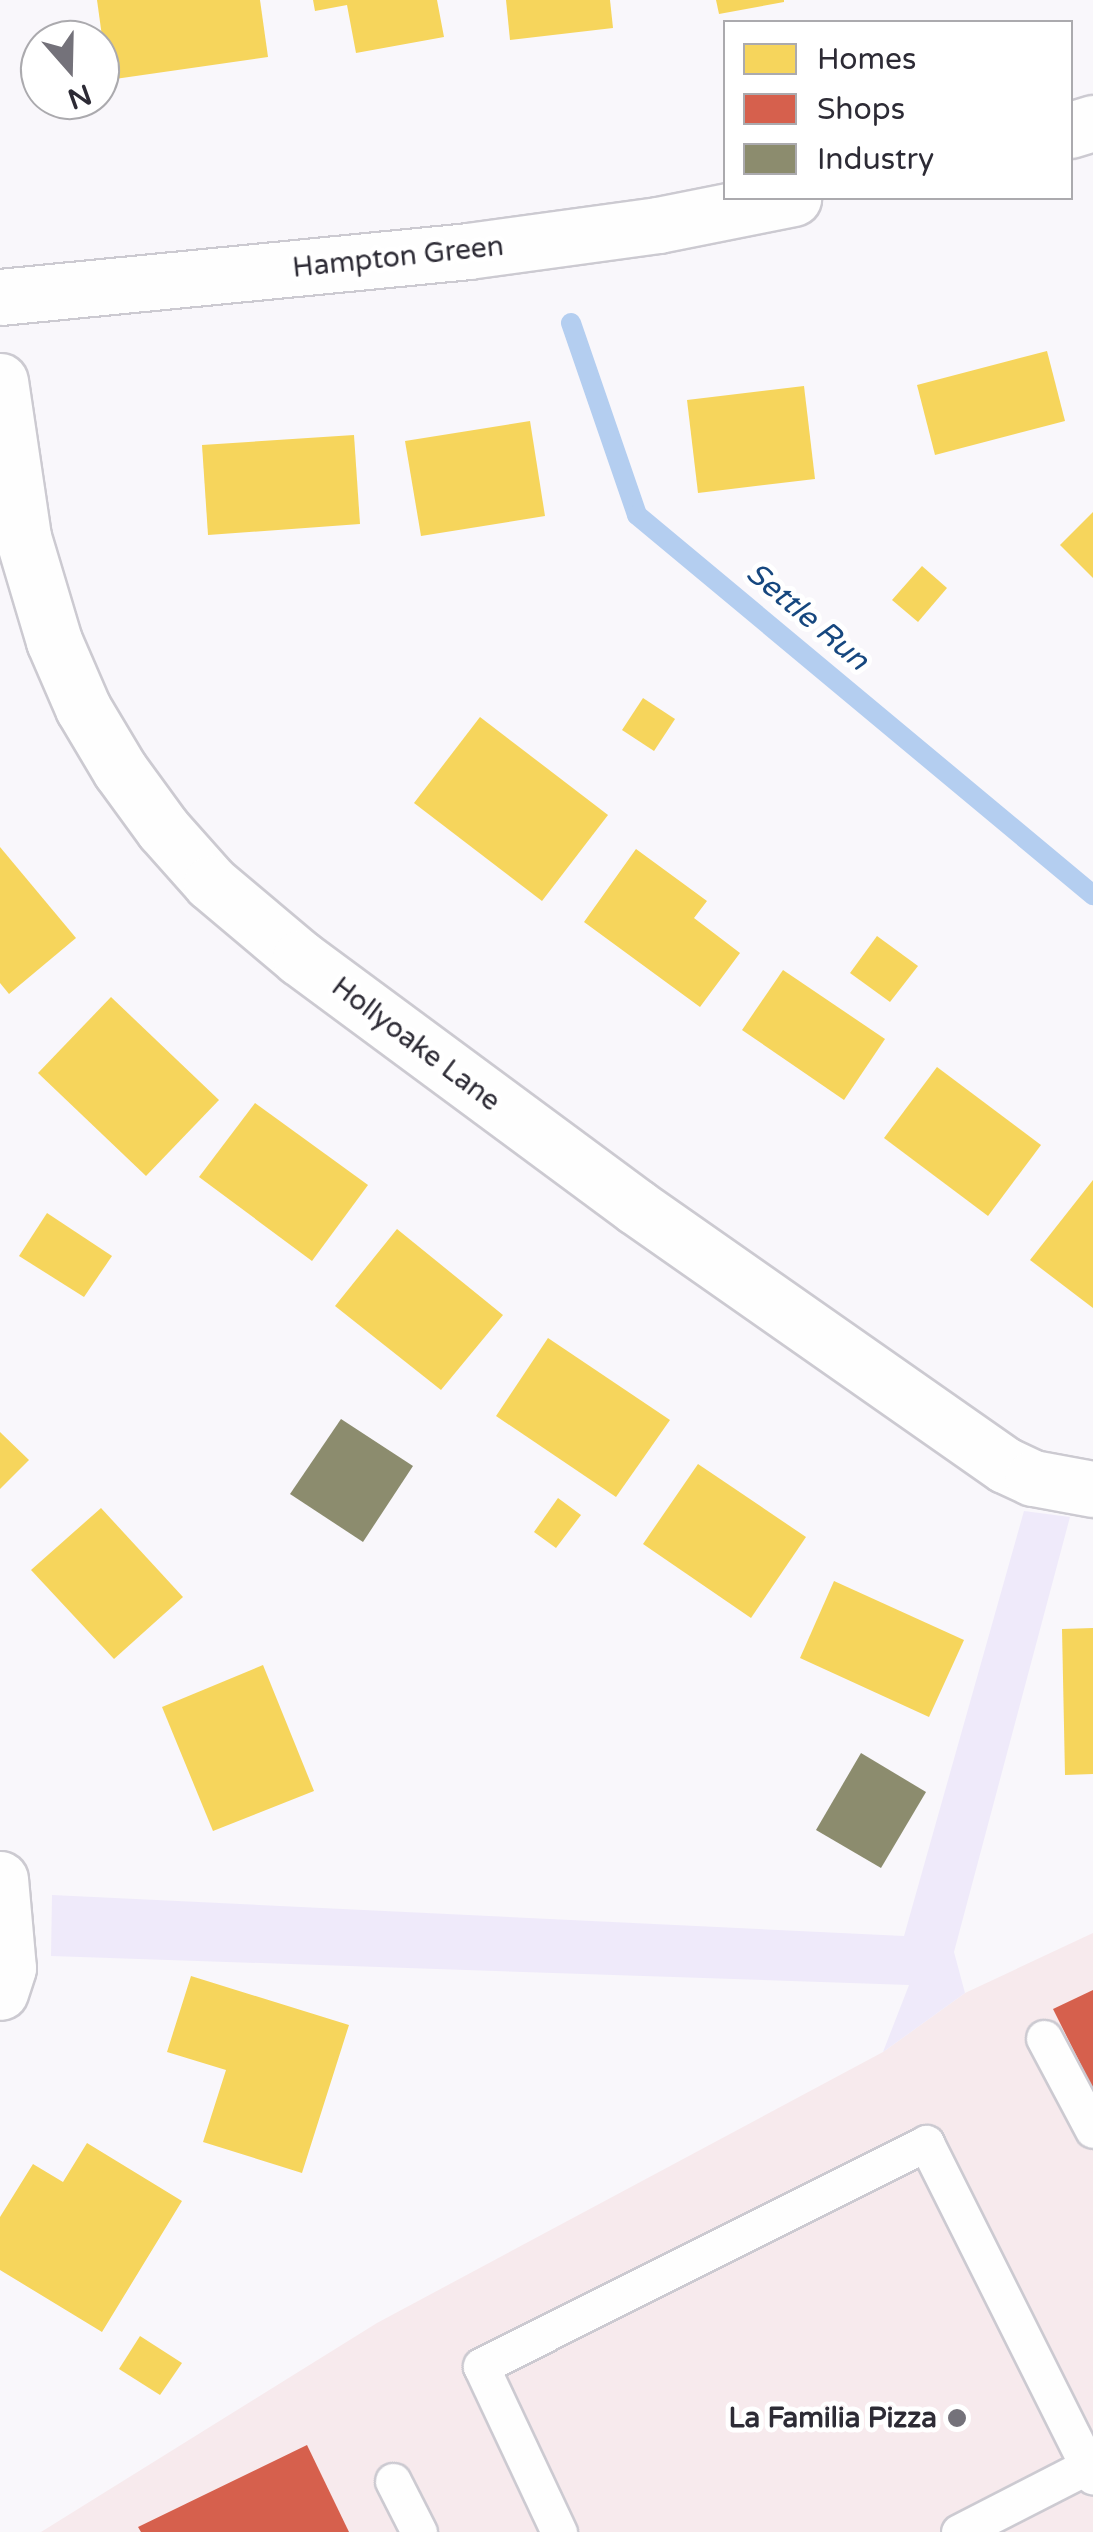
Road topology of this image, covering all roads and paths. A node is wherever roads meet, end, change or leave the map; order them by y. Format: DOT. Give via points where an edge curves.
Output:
graph roads {
  1 [pos="782,200"];
  2 [pos="0,298"];
  3 [pos="0,382"];
  4 [pos="1093,1488"];
  5 [pos="0,1879"];
  6 [pos="0,1992"];
  7 [pos="1044,2038"];
  8 [pos="1093,2130"];
  9 [pos="1091,2471"];
  10 [pos="393,2481"];
  11 [pos="419,2532"];
  12 [pos="559,2532"];
  13 [pos="959,2532"];
  1 -- 2 [label="street, Hampton Green" via="468,252"];
  3 -- 4 [label="street, Hollyoake Lane" via="23,537 54,642 120,770 211,883 300,958 635,1206 1006,1465 1032,1478"];
  5 -- 6 [label="street" via="8,1968"];
  7 -- 8 [label="lane"];
  9 -- 12 [label="lane" via="926,2142 481,2366"];
  9 -- 13 [label="lane"];
  10 -- 11 [label="lane"];
}
